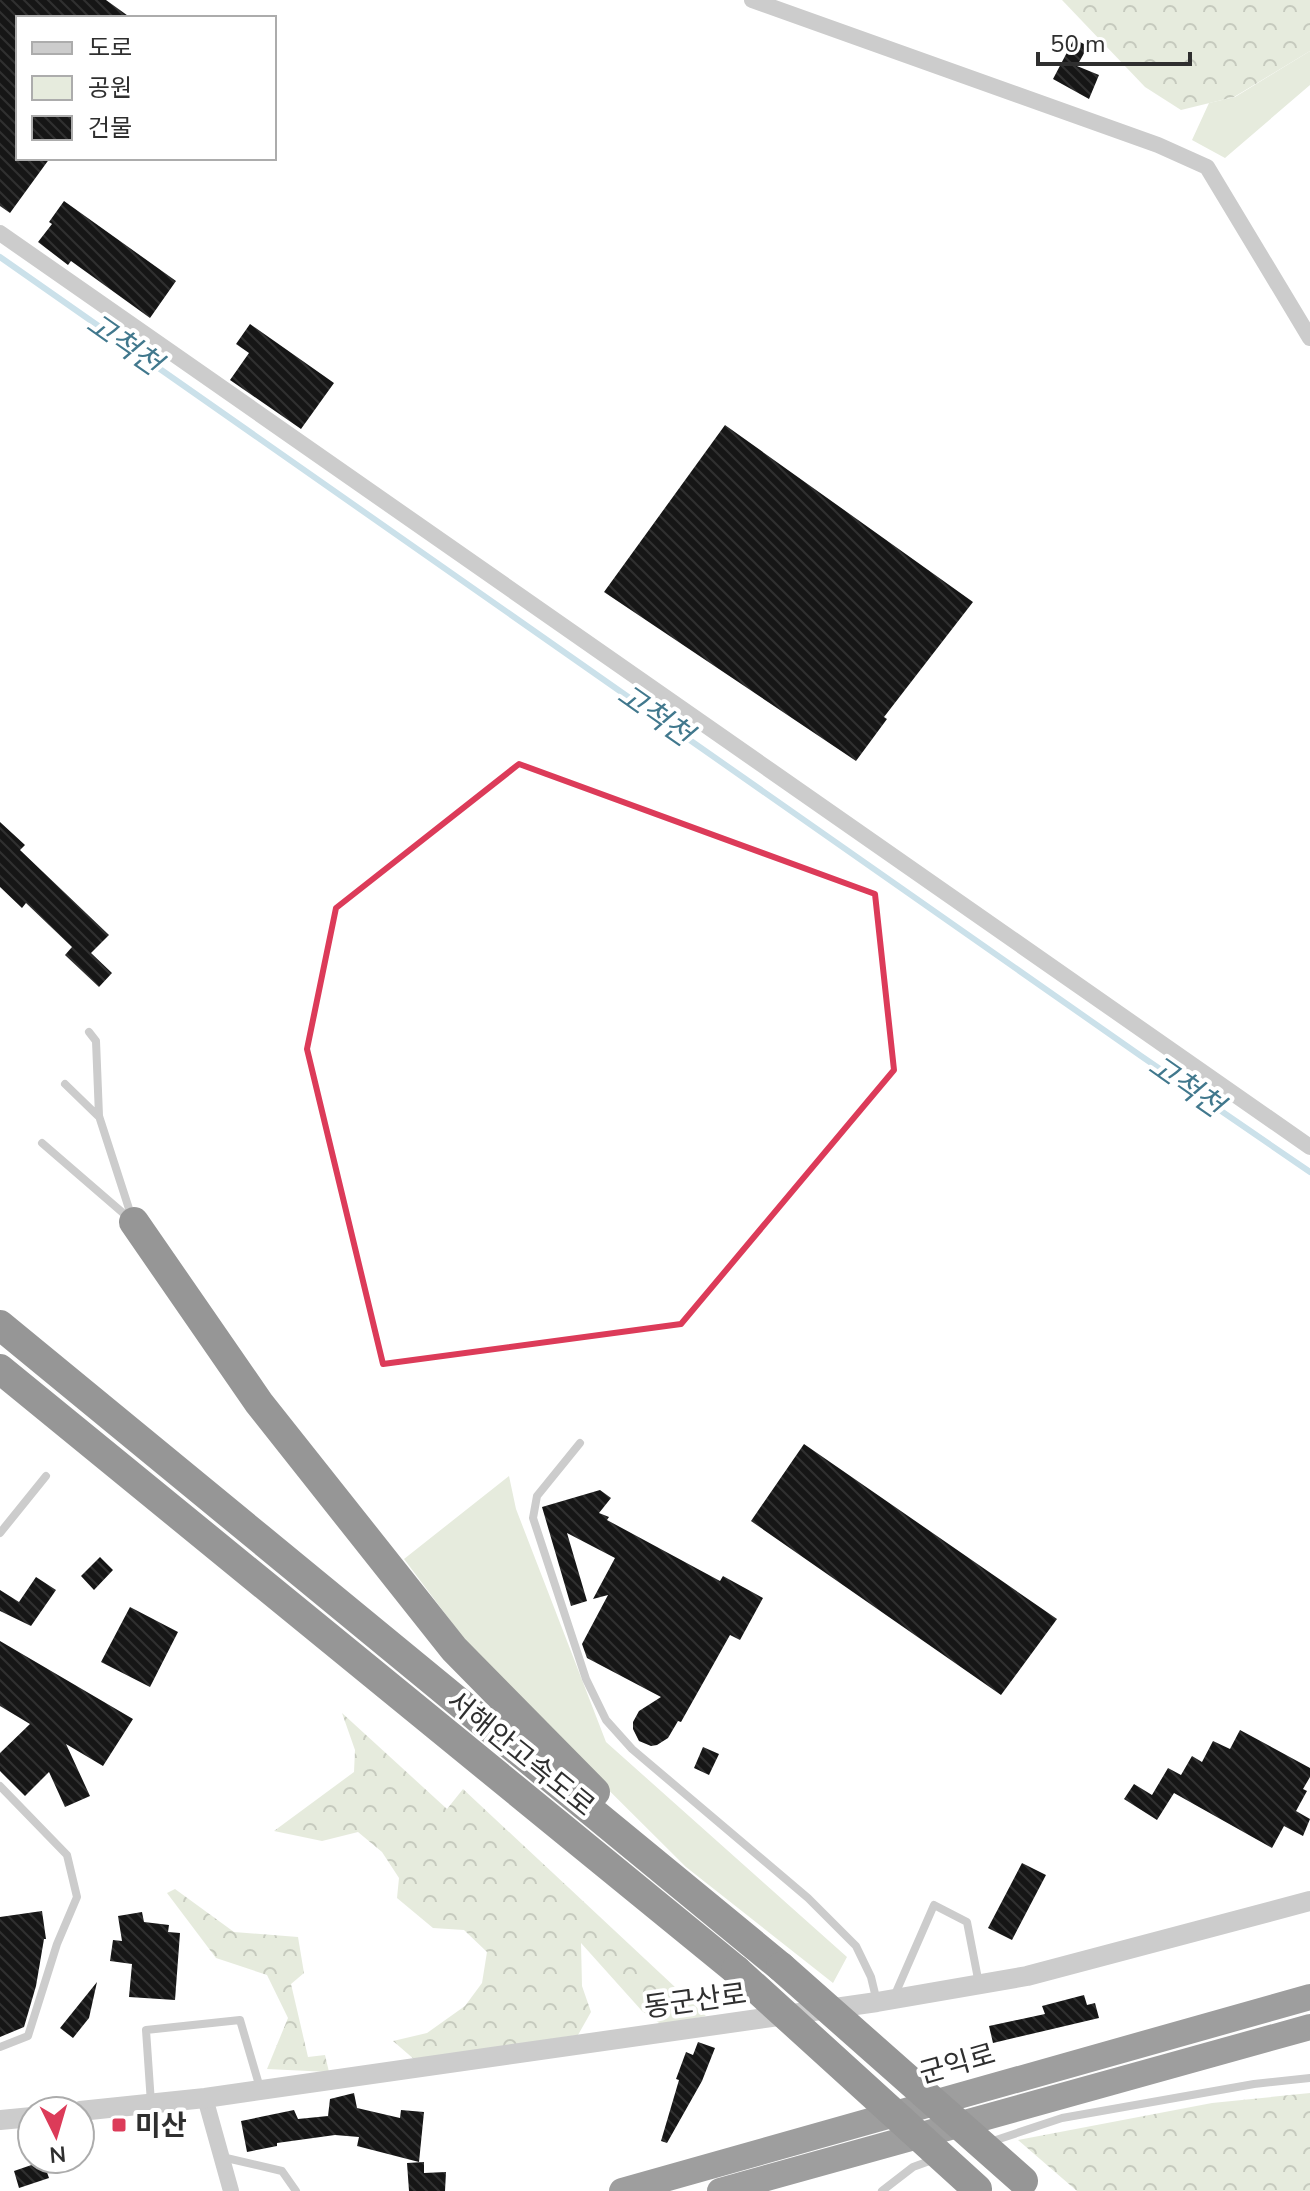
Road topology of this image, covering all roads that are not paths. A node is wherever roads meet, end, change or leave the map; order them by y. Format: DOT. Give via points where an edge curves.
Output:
graph roads {
  1 [pos="752,0"];
  2 [pos="0,233"];
  3 [pos="1310,338"];
  4 [pos="89,1032"];
  5 [pos="65,1084"];
  6 [pos="99,1116"];
  7 [pos="42,1143"];
  8 [pos="1310,1147"];
  9 [pos="134,1222"];
  10 [pos="0,1325"];
  11 [pos="0,1369"];
  12 [pos="580,1443"];
  13 [pos="46,1476"];
  14 [pos="0,1533"];
  15 [pos="0,1786"];
  16 [pos="1310,1901"];
  17 [pos="705,1904"];
  18 [pos="979,1984"];
  19 [pos="1310,1997"];
  20 [pos="885,2001"];
  21 [pos="1310,2027"];
  22 [pos="0,2047"];
  23 [pos="1310,2078"];
  24 [pos="261,2090"];
  25 [pos="205,2098"];
  26 [pos="151,2104"];
  27 [pos="96,2109"];
  28 [pos="972,2147"];
  29 [pos="957,2152"];
  30 [pos="222,2157"];
  31 [pos="1029,2186"];
  32 [pos="978,2190"];
  33 [pos="231,2191"];
  34 [pos="296,2191"];
  35 [pos="622,2191"];
  36 [pos="720,2191"];
  37 [pos="882,2191"];
  1 -- 3 [label="street" via="1207,167"];
  2 -- 8 [label="street"];
  4 -- 6 [label="lane" via="96,1041"];
  5 -- 6 [label="lane"];
  6 -- 9 [label="lane"];
  7 -- 9 [label="lane"];
  9 -- 17 [label="highway" via="259,1403 454,1649"];
  10 -- 17 [label="highway, 서해안고속도로"];
  11 -- 32 [label="highway, 서해안고속도로, bridge" via="736,1970"];
  12 -- 20 [label="lane" via="537,1496 533,1518 586,1679 606,1720 632,1749 808,1898 856,1946"];
  13 -- 14 [label="lane"];
  15 -- 22 [label="lane" via="67,1855 77,1897 28,2036"];
  16 -- 18 [label="street, 동군산로"];
  17 -- 31 [label="highway, 서해안고속도로, bridge"];
  18 -- 20 [label="street, 동군산로"];
  18 -- 20 [label="lane" via="967,1922 934,1905"];
  19 -- 35 [label="highway, 군익로"];
  20 -- 24 [label="street, 동군산로"];
  21 -- 36 [label="highway"];
  23 -- 28 [label="lane" via="1062,2118"];
  24 -- 25 [label="street, 동군산로"];
  24 -- 26 [label="lane" via="240,2020 146,2030"];
  25 -- 26 [label="street, 동군산로"];
  25 -- 30 [label="street"];
  26 -- 27 [label="street, 동군산로"];
  29 -- 37 [label="lane" via="913,2167"];
  30 -- 33 [label="street"];
  30 -- 34 [label="lane" via="282,2171"];
}
